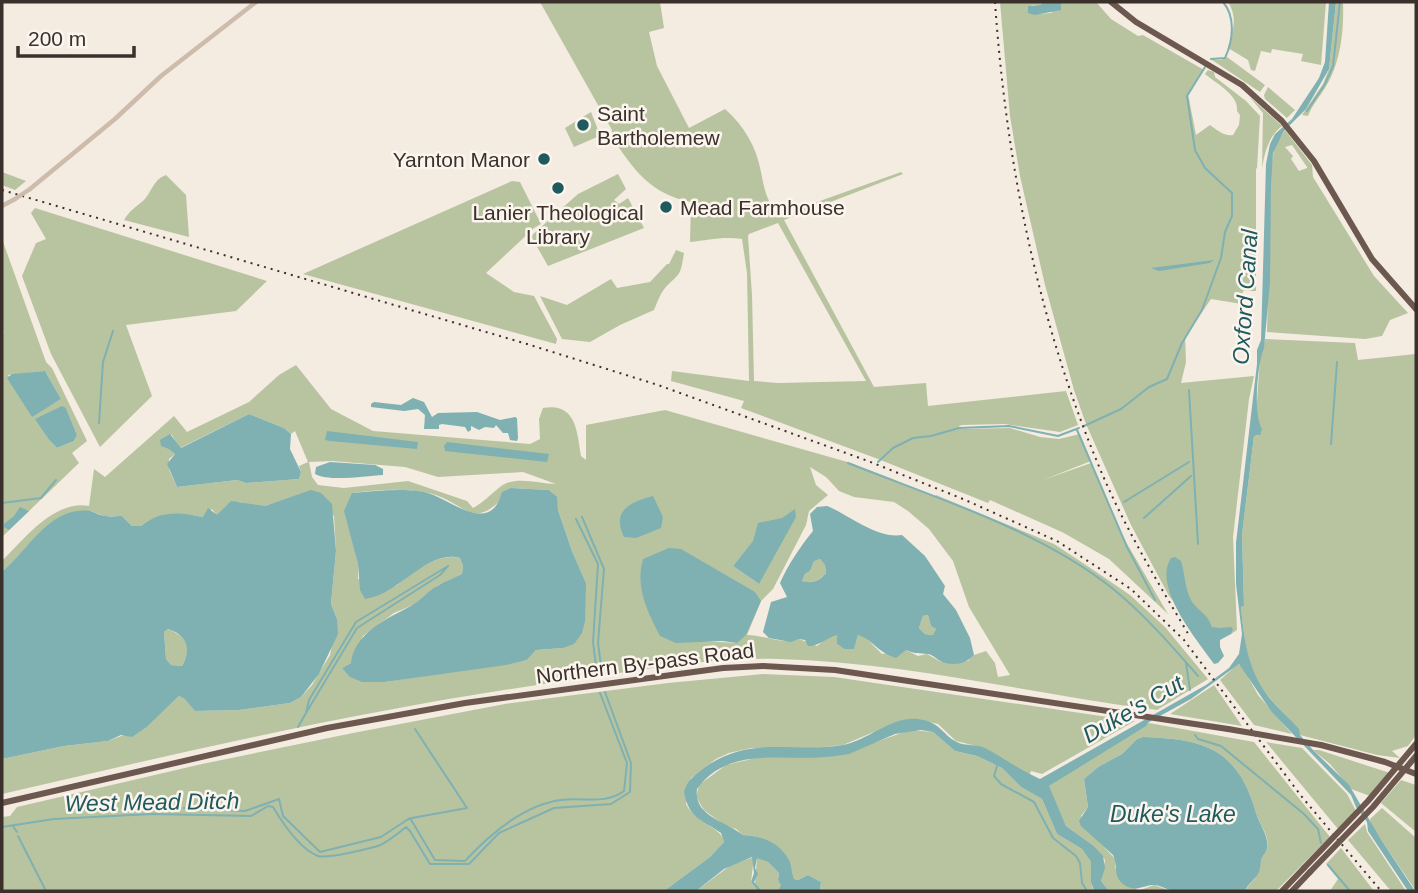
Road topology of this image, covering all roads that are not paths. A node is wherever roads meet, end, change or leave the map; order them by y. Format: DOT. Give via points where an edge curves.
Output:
graph roads {
  1 [pos="256,2"];
  2 [pos="1111,2"];
  3 [pos="2,206"];
  4 [pos="1416,309"];
  5 [pos="1416,744"];
  6 [pos="1416,756"];
  7 [pos="1416,774"];
  8 [pos="2,803"];
  9 [pos="1307,870"];
  10 [pos="1282,891"];
  11 [pos="1292,891"];
  1 -- 3 [label="street, bridge" via="161,76 116,120"];
  2 -- 4 [label="highway" via="1136,22 1242,85 1291,130 1372,259"];
  5 -- 9 [label="highway, bridge"];
  6 -- 9 [label="highway, bridge" via="1373,807"];
  7 -- 8 [label="highway, Northern By-pass Road, bridge" via="1321,745 1228,729 786,666 723,668 327,728"];
  9 -- 10 [label="highway"];
  9 -- 11 [label="highway"];
}
